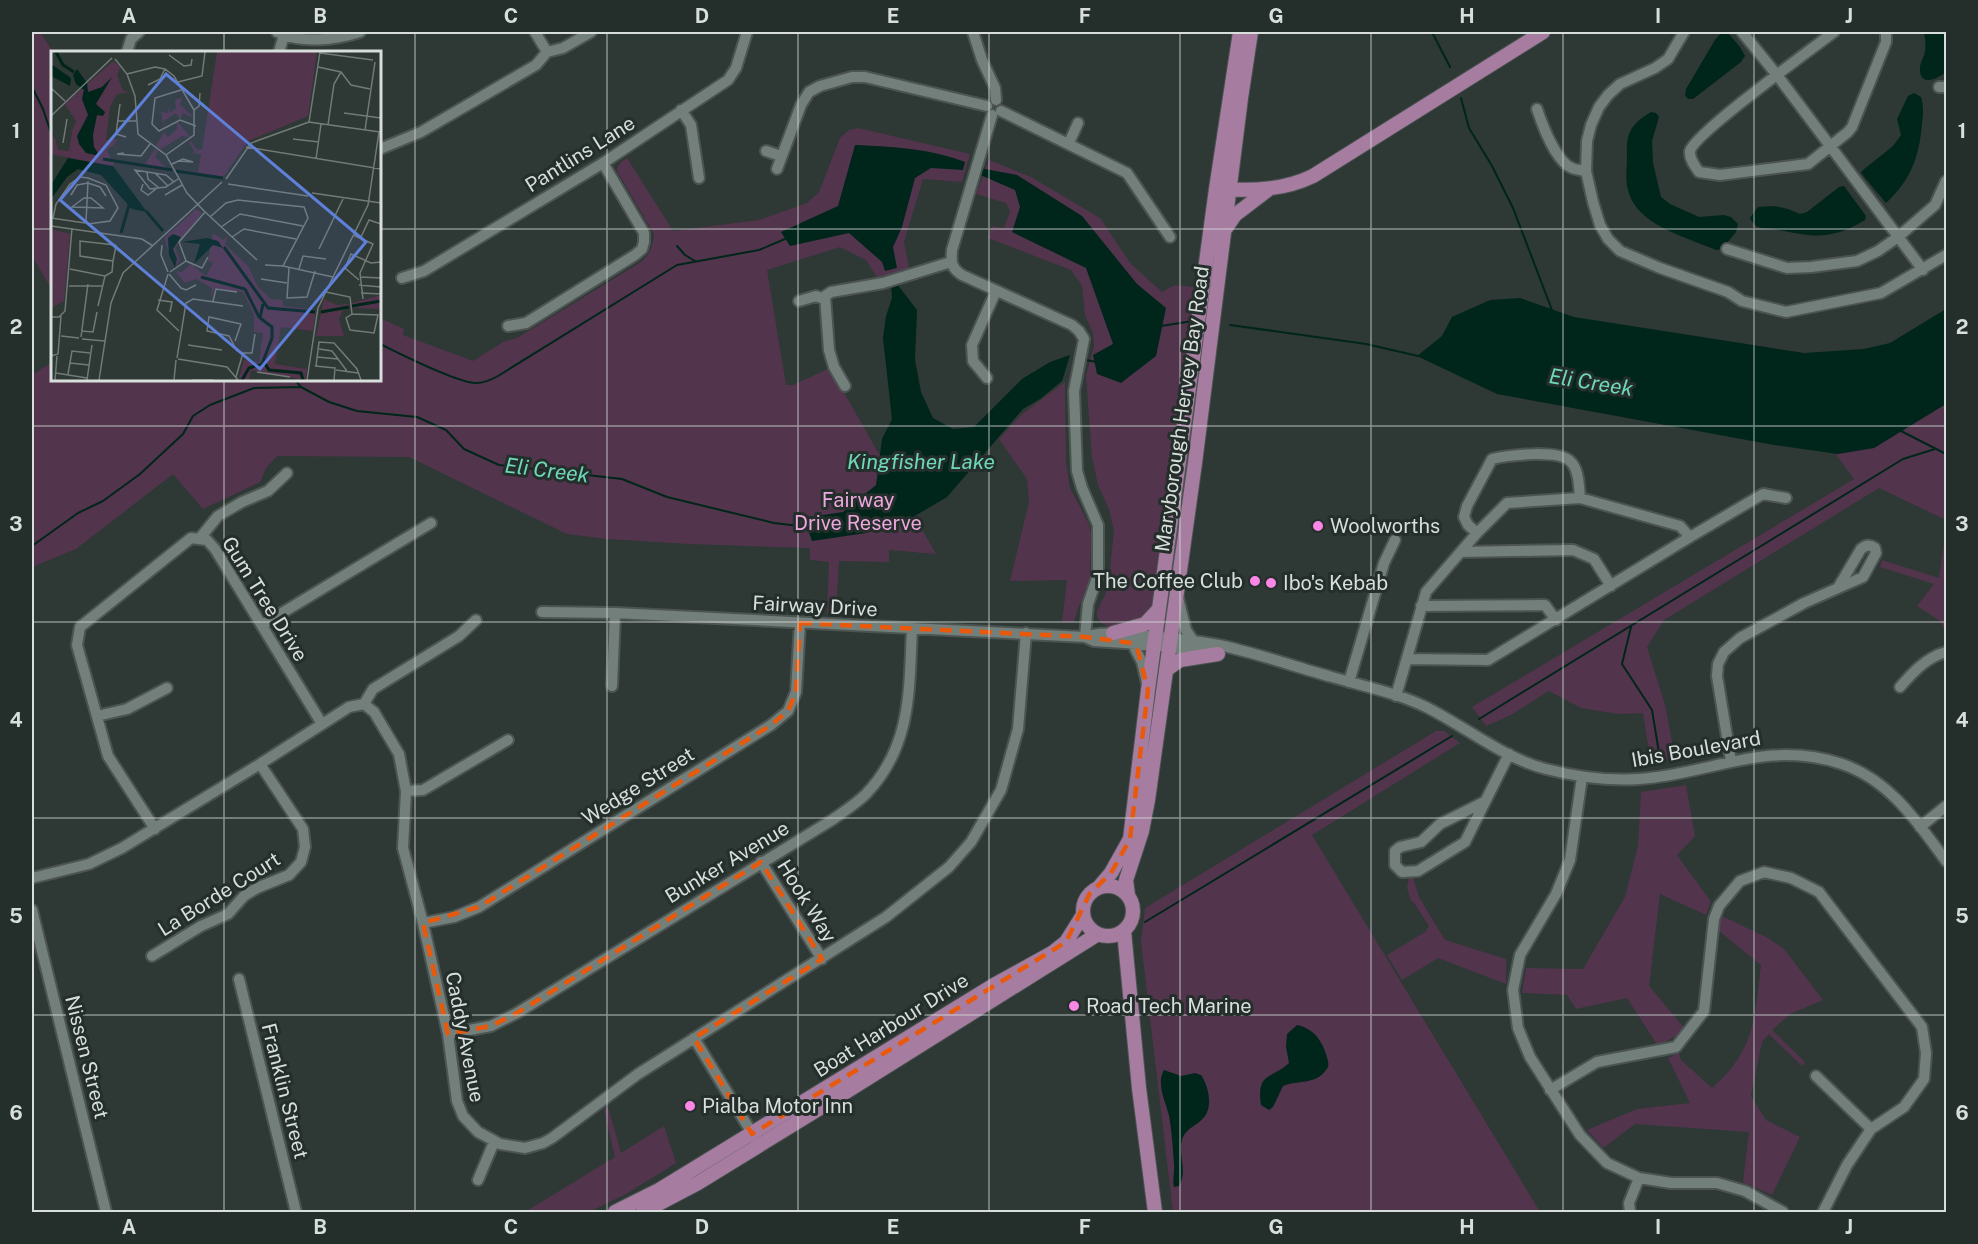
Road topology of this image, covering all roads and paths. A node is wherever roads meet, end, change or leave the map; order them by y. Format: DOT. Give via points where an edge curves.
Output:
graph roads {
  1 [pos="139,32"];
  2 [pos="360,32"];
  3 [pos="535,32"];
  4 [pos="591,32"];
  5 [pos="747,32"];
  6 [pos="973,32"];
  7 [pos="1240,32"];
  8 [pos="1251,32"];
  9 [pos="1543,32"];
  10 [pos="1684,32"];
  11 [pos="1742,32"];
  12 [pos="1834,32"];
  13 [pos="1886,32"];
  14 [pos="281,33"];
  15 [pos="127,51"];
  16 [pos="279,51"];
  17 [pos="547,52"];
  18 [pos="1777,75"];
  19 [pos="994,108"];
  20 [pos="1537,109"];
  21 [pos="681,110"];
  22 [pos="1078,123"];
  23 [pos="1069,143"];
  24 [pos="1830,147"];
  25 [pos="381,148"];
  26 [pos="766,151"];
  27 [pos="781,156"];
  28 [pos="603,163"];
  29 [pos="777,169"];
  30 [pos="1586,171"];
  31 [pos="699,178"];
  32 [pos="1947,181"];
  33 [pos="1223,189"];
  34 [pos="1269,189"];
  35 [pos="1225,230"];
  36 [pos="1170,237"];
  37 [pos="1898,237"];
  38 [pos="1727,249"];
  39 [pos="1947,255"];
  40 [pos="951,262"];
  41 [pos="1923,270"];
  42 [pos="402,278"];
  43 [pos="996,291"];
  44 [pos="824,299"];
  45 [pos="799,301"];
  46 [pos="508,326"];
  47 [pos="987,378"];
  48 [pos="845,386"];
  49 [pos="287,473"];
  50 [pos="1580,498"];
  51 [pos="1786,498"];
  52 [pos="431,523"];
  53 [pos="1477,533"];
  54 [pos="1690,537"];
  55 [pos="200,538"];
  56 [pos="1395,540"];
  57 [pos="1461,552"];
  58 [pos="1611,586"];
  59 [pos="1839,586"];
  60 [pos="1177,592"];
  61 [pos="1421,606"];
  62 [pos="1160,607"];
  63 [pos="542,612"];
  64 [pos="615,613"];
  65 [pos="476,620"];
  66 [pos="1556,620"];
  67 [pos="800,623"];
  68 [pos="262,625"];
  69 [pos="912,628"];
  70 [pos="1026,633"];
  71 [pos="1113,633"];
  72 [pos="1085,637"];
  73 [pos="1947,639"];
  74 [pos="1163,642"];
  75 [pos="1194,642"];
  76 [pos="1132,643"];
  77 [pos="1945,652"];
  78 [pos="1218,654"];
  79 [pos="1253,655"];
  80 [pos="1407,659"];
  81 [pos="1166,670"];
  82 [pos="1349,682"];
  83 [pos="612,686"];
  84 [pos="1900,687"];
  85 [pos="167,688"];
  86 [pos="1148,690"];
  87 [pos="1396,696"];
  88 [pos="363,704"];
  89 [pos="97,716"];
  90 [pos="322,724"];
  91 [pos="508,740"];
  92 [pos="1509,754"];
  93 [pos="1731,761"];
  94 [pos="260,764"];
  95 [pos="1582,777"];
  96 [pos="406,791"];
  97 [pos="1484,802"];
  98 [pos="1947,806"];
  99 [pos="1920,826"];
  100 [pos="154,829"];
  101 [pos="1947,861"];
  102 [pos="761,862"];
  103 [pos="32,878"];
  104 [pos="1099,887"];
  105 [pos="1128,895"];
  106 [pos="32,910"];
  107 [pos="1083,915"];
  108 [pos="423,923"];
  109 [pos="1124,931"];
  110 [pos="1098,934"];
  111 [pos="152,956"];
  112 [pos="822,959"];
  113 [pos="239,979"];
  114 [pos="448,1034"];
  115 [pos="694,1038"];
  116 [pos="1816,1076"];
  117 [pos="1550,1090"];
  118 [pos="1871,1129"];
  119 [pos="755,1139"];
  120 [pos="494,1142"];
  121 [pos="1640,1178"];
  122 [pos="478,1180"];
  123 [pos="106,1212"];
  124 [pos="296,1212"];
  125 [pos="615,1212"];
  126 [pos="643,1212"];
  127 [pos="1155,1212"];
  128 [pos="1630,1212"];
  129 [pos="1784,1212"];
  130 [pos="1823,1212"];
  1 -- 15 [label="street" via="130,39"];
  2 -- 14 [label="street" via="315,40"];
  3 -- 17 [label="street"];
  4 -- 17 [label="street"];
  5 -- 21 [label="street, Pantlins Lane" via="728,80"];
  6 -- 19 [label="street" via="995,88"];
  7 -- 33 [label="main road, Maryborough Hervey Bay Road"];
  8 -- 33 [label="main road, Maryborough Hervey Bay Road"];
  9 -- 34 [label="main road" via="1313,176"];
  10 -- 30 [label="street" via="1668,59 1620,84 1599,107 1587,141"];
  11 -- 18 [label="street"];
  12 -- 18 [label="street"];
  13 -- 24 [label="street" via="1886,42 1852,127"];
  14 -- 16 [label="street"];
  17 -- 25 [label="street" via="536,65 430,128"];
  18 -- 24 [label="street"];
  18 -- 24 [label="street" via="1697,140 1690,151 1691,161 1699,172 1720,175 1808,164"];
  19 -- 23 [label="street"];
  19 -- 27 [label="street" via="852,76 809,92"];
  19 -- 40 [label="street"];
  20 -- 30 [label="street" via="1546,134 1564,162 1570,168"];
  21 -- 28 [label="street, Pantlins Lane"];
  21 -- 31 [label="street" via="692,131"];
  22 -- 23 [label="street"];
  23 -- 36 [label="street" via="1127,173"];
  24 -- 37 [label="street"];
  26 -- 27 [label="street"];
  27 -- 29 [label="street"];
  28 -- 42 [label="street, Pantlins Lane" via="424,271"];
  28 -- 46 [label="street" via="644,232 642,249 536,318"];
  30 -- 41 [label="street" via="1600,225 1620,250 1742,301 1786,312 1881,293"];
  32 -- 37 [label="street" via="1935,206"];
  33 -- 34 [label="main road"];
  33 -- 35 [label="main road, Maryborough Hervey Bay Road"];
  33 -- 62 [label="main road, Maryborough Hervey Bay Road"];
  34 -- 35 [label="main road" via="1235,215"];
  35 -- 60 [label="main road, Maryborough Hervey Bay Road"];
  37 -- 38 [label="street" via="1857,261 1811,267 1786,268"];
  37 -- 41 [label="street"];
  39 -- 41 [label="street"];
  40 -- 43 [label="street" via="962,275"];
  40 -- 44 [label="street" via="883,283 831,292"];
  43 -- 47 [label="street" via="974,338 971,354"];
  43 -- 72 [label="street" via="1072,325 1084,339 1074,391 1077,471 1098,525 1098,575 1088,604"];
  44 -- 45 [label="street"];
  44 -- 48 [label="street" via="829,350"];
  49 -- 55 [label="street" via="268,491 218,516"];
  50 -- 53 [label="street" via="1507,502"];
  50 -- 53 [label="street" via="1576,473 1571,462 1561,455 1492,459 1464,517"];
  50 -- 54 [label="street" via="1680,526"];
  51 -- 54 [label="street" via="1763,494"];
  52 -- 68 [label="street"];
  53 -- 57 [label="street"];
  54 -- 58 [label="street"];
  55 -- 68 [label="street, Gum Tree Drive" via="215,549"];
  55 -- 89 [label="street, Gum Tree Drive" via="190,538 81,627 77,645"];
  56 -- 82 [label="street" via="1384,563"];
  57 -- 58 [label="street" via="1573,550 1594,560"];
  57 -- 61 [label="street" via="1426,592"];
  58 -- 66 [label="street"];
  59 -- 93 [label="street" via="1740,638 1724,652 1717,676"];
  60 -- 74 [label="main road, Maryborough Hervey Bay Road"];
  60 -- 75 [label="street" via="1186,630"];
  61 -- 66 [label="street" via="1545,605"];
  61 -- 80 [label="street"];
  62 -- 71 [label="main road" via="1145,624"];
  62 -- 74 [label="main road, Maryborough Hervey Bay Road"];
  63 -- 64 [label="street, Fairway Drive"];
  64 -- 67 [label="street, Fairway Drive"];
  64 -- 83 [label="street"];
  65 -- 88 [label="street" via="459,636 373,689"];
  66 -- 80 [label="street" via="1488,660"];
  67 -- 69 [label="street, Fairway Drive"];
  67 -- 108 [label="street, Wedge Street" via="796,692 788,711 771,725 479,907"];
  68 -- 90 [label="street, Gum Tree Drive"];
  69 -- 70 [label="street, Fairway Drive"];
  69 -- 102 [label="street, Bunker Avenue" via="909,698 902,735 885,771 864,796 832,820"];
  70 -- 72 [label="street, Fairway Drive"];
  70 -- 112 [label="street, Caddy Avenue" via="1018,729 1001,790 971,842 949,867 896,910"];
  71 -- 72 [label="street, Fairway Drive"];
  71 -- 74 [label="street, Fairway Drive"];
  72 -- 76 [label="street, Fairway Drive"];
  73 -- 77 [label="street"];
  74 -- 75 [label="street, Ibis Boulevard"];
  74 -- 76 [label="street, Fairway Drive"];
  74 -- 78 [label="street, Ibis Boulevard"];
  74 -- 81 [label="main road, Maryborough Hervey Bay Road"];
  74 -- 86 [label="main road, Maryborough Hervey Bay Road"];
  75 -- 79 [label="street, Ibis Boulevard"];
  76 -- 86 [label="street" via="1142,663"];
  77 -- 84 [label="street" via="1915,670"];
  78 -- 79 [label="street, Ibis Boulevard"];
  78 -- 81 [label="main road" via="1180,660"];
  79 -- 82 [label="street, Ibis Boulevard"];
  80 -- 87 [label="street"];
  81 -- 105 [label="main road, Maryborough Hervey Bay Road" via="1142,831 1126,880"];
  82 -- 87 [label="street, Ibis Boulevard"];
  85 -- 89 [label="street" via="128,709"];
  86 -- 104 [label="main road, Maryborough Hervey Bay Road" via="1130,839"];
  87 -- 92 [label="street, Ibis Boulevard" via="1424,706"];
  88 -- 90 [label="street" via="349,707"];
  88 -- 96 [label="street, Caddy Avenue" via="374,712 399,754"];
  89 -- 100 [label="street, Gum Tree Drive" via="108,756"];
  90 -- 94 [label="street"];
  91 -- 96 [label="street" via="423,790"];
  92 -- 95 [label="street, Ibis Boulevard"];
  92 -- 97 [label="street"];
  93 -- 95 [label="street, Ibis Boulevard" via="1640,779"];
  93 -- 99 [label="street, Ibis Boulevard" via="1785,754 1809,755 1844,765 1898,798"];
  94 -- 100 [label="street"];
  94 -- 111 [label="street, La Borde Court" via="303,830 305,847 301,862 289,875 244,896 228,914"];
  95 -- 117 [label="street" via="1570,860 1556,894 1520,954 1513,990 1518,1028"];
  96 -- 108 [label="street, Caddy Avenue" via="403,848"];
  97 -- 97 [label="street" via="1465,842 1418,872 1402,872 1395,866 1395,851 1400,847 1421,842 1440,824"];
  98 -- 99 [label="street"];
  99 -- 101 [label="street, Ibis Boulevard"];
  100 -- 103 [label="street" via="89,864"];
  102 -- 112 [label="street, Hook Way"];
  102 -- 114 [label="street, Bunker Avenue" via="517,1013 491,1026"];
  104 -- 105 [label="main road" via="1115,887"];
  104 -- 107 [label="main road" via="1083,905"];
  105 -- 109 [label="main road" via="1133,906 1132,919"];
  106 -- 123 [label="street, Nissen Street"];
  107 -- 110 [label="main road" via="1088,927"];
  107 -- 119 [label="main road, Boat Harbour Drive" via="1066,942 1052,953 994,985"];
  108 -- 114 [label="street, Caddy Avenue"];
  109 -- 110 [label="main road" via="1113,936"];
  109 -- 127 [label="main road"];
  110 -- 119 [label="main road, Boat Harbour Drive"];
  112 -- 115 [label="street, Caddy Avenue"];
  113 -- 124 [label="street, Franklin Street"];
  114 -- 120 [label="street, Caddy Avenue" via="457,1101 463,1116"];
  115 -- 119 [label="street"];
  115 -- 120 [label="street, Caddy Avenue" via="543,1143 525,1148"];
  116 -- 118 [label="street"];
  117 -- 118 [label="street" via="1597,1062 1676,1047 1704,1011 1714,919 1719,906 1740,881 1764,872 1791,878 1819,892 1922,1027 1924,1079 1904,1107"];
  117 -- 121 [label="street" via="1586,1143 1607,1163"];
  118 -- 130 [label="street"];
  119 -- 125 [label="main road, Boat Harbour Drive"];
  119 -- 126 [label="main road, Boat Harbour Drive" via="698,1183"];
  120 -- 122 [label="street"];
  121 -- 128 [label="street" via="1629,1203"];
  121 -- 129 [label="street" via="1717,1183 1745,1191"];
}
